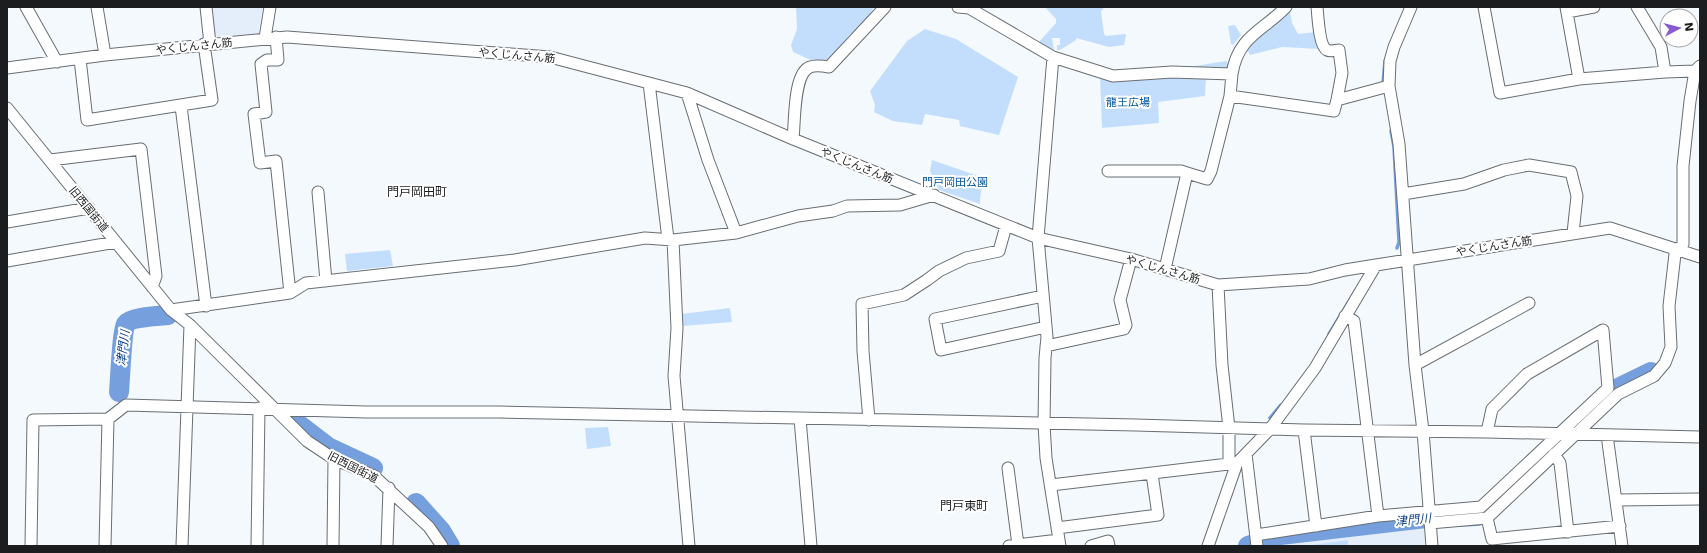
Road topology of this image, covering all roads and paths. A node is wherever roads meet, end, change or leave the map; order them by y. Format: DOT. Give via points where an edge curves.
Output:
graph roads {
  1 [pos="26,7"];
  2 [pos="97,7"];
  3 [pos="206,7"];
  4 [pos="270,7"];
  5 [pos="885,7"];
  6 [pos="966,7"];
  7 [pos="1286,7"];
  8 [pos="1317,7"];
  9 [pos="1411,7"];
  10 [pos="1484,7"];
  11 [pos="1594,7"];
  12 [pos="1637,7"];
  13 [pos="1567,10"];
  14 [pos="271,38"];
  15 [pos="207,44"];
  16 [pos="105,55"];
  17 [pos="1053,57"];
  18 [pos="80,58"];
  19 [pos="57,62"];
  20 [pos="7,68"];
  21 [pos="1698,70"];
  22 [pos="1665,72"];
  23 [pos="1232,74"];
  24 [pos="1579,79"];
  25 [pos="649,83"];
  26 [pos="1389,86"];
  27 [pos="687,93"];
  28 [pos="1230,96"];
  29 [pos="1337,100"];
  30 [pos="181,106"];
  31 [pos="7,108"];
  32 [pos="793,139"];
  33 [pos="50,160"];
  34 [pos="1108,171"];
  35 [pos="1187,173"];
  36 [pos="318,192"];
  37 [pos="1403,194"];
  38 [pos="934,195"];
  39 [pos="89,208"];
  40 [pos="7,222"];
  41 [pos="1006,226"];
  42 [pos="1573,233"];
  43 [pos="736,234"];
  44 [pos="1038,238"];
  45 [pos="670,239"];
  46 [pos="116,242"];
  47 [pos="1679,250"];
  48 [pos="1700,257"];
  49 [pos="1131,259"];
  50 [pos="1407,260"];
  51 [pos="7,261"];
  52 [pos="1376,265"];
  53 [pos="1165,269"];
  54 [pos="326,281"];
  55 [pos="1218,285"];
  56 [pos="152,287"];
  57 [pos="290,293"];
  58 [pos="1043,296"];
  59 [pos="1529,303"];
  60 [pos="206,306"];
  61 [pos="171,310"];
  62 [pos="1345,316"];
  63 [pos="190,325"];
  64 [pos="1046,327"];
  65 [pos="1046,346"];
  66 [pos="1415,365"];
  67 [pos="187,408"];
  68 [pos="259,408"];
  69 [pos="276,410"];
  70 [pos="676,417"];
  71 [pos="108,419"];
  72 [pos="800,419"];
  73 [pos="870,420"];
  74 [pos="1044,424"];
  75 [pos="1229,428"];
  76 [pos="1270,429"];
  77 [pos="1304,430"];
  78 [pos="1368,430"];
  79 [pos="1423,431"];
  80 [pos="1487,432"];
  81 [pos="1558,434"];
  82 [pos="1576,434"];
  83 [pos="1607,435"];
  84 [pos="1700,437"];
  85 [pos="1246,454"];
  86 [pos="1554,454"];
  87 [pos="334,459"];
  88 [pos="1233,463"];
  89 [pos="1008,468"];
  90 [pos="1152,474"];
  91 [pos="1051,485"];
  92 [pos="389,488"];
  93 [pos="1700,499"];
  94 [pos="1617,500"];
  95 [pos="1378,516"];
  96 [pos="1430,518"];
  97 [pos="1488,518"];
  98 [pos="1316,526"];
  99 [pos="1620,526"];
  100 [pos="1057,528"];
  101 [pos="1568,532"];
  102 [pos="1256,542"];
  103 [pos="1060,543"];
  104 [pos="31,546"];
  105 [pos="105,546"];
  106 [pos="182,546"];
  107 [pos="256,546"];
  108 [pos="333,546"];
  109 [pos="387,546"];
  110 [pos="442,546"];
  111 [pos="690,546"];
  112 [pos="811,546"];
  113 [pos="1013,546"];
  114 [pos="1091,546"];
  115 [pos="1109,546"];
  116 [pos="1208,546"];
  117 [pos="1432,546"];
  118 [pos="1622,546"];
  1 -- 19 [label="street"];
  2 -- 16 [label="street"];
  3 -- 15 [label="street"];
  4 -- 14 [label="street"];
  5 -- 32 [label="street" via="829,66 811,66 804,71 795,96"];
  6 -- 17 [label="street"];
  7 -- 23 [label="street" via="1241,46"];
  8 -- 29 [label="street" via="1321,42 1328,51 1339,50 1342,73"];
  9 -- 26 [label="street" via="1390,61"];
  10 -- 24 [label="street" via="1500,93"];
  11 -- 13 [label="street"];
  12 -- 22 [label="street" via="1661,47"];
  13 -- 24 [label="street"];
  14 -- 15 [label="street, やくじんさん筋"];
  14 -- 25 [label="street, やくじんさん筋" via="294,37 550,56"];
  14 -- 57 [label="street" via="278,60 267,60 261,64 266,112 254,114 260,163 276,161"];
  15 -- 16 [label="street, やくじんさん筋"];
  15 -- 30 [label="street" via="212,100"];
  16 -- 18 [label="street, やくじんさん筋"];
  17 -- 23 [label="street" via="1113,76 1172,72"];
  17 -- 44 [label="street"];
  18 -- 19 [label="street, やくじんさん筋"];
  18 -- 30 [label="street" via="87,120"];
  19 -- 20 [label="street, やくじんさん筋"];
  21 -- 22 [label="street"];
  21 -- 47 [label="street" via="1690,101 1683,166 1683,244"];
  22 -- 24 [label="street"];
  23 -- 28 [label="street"];
  25 -- 27 [label="street, やくじんさん筋"];
  25 -- 45 [label="street"];
  26 -- 29 [label="street"];
  26 -- 37 [label="street" via="1399,144"];
  27 -- 32 [label="street, やくじんさん筋"];
  27 -- 43 [label="street" via="708,160"];
  28 -- 29 [label="street" via="1334,111"];
  28 -- 35 [label="street" via="1207,179"];
  30 -- 60 [label="street"];
  31 -- 33 [label="street, 旧西国街道"];
  32 -- 38 [label="street, やくじんさん筋"];
  33 -- 39 [label="street, 旧西国街道"];
  33 -- 56 [label="street" via="141,149 156,276"];
  34 -- 35 [label="street"];
  35 -- 53 [label="street"];
  36 -- 54 [label="street"];
  37 -- 42 [label="street" via="1464,184 1504,170 1529,165 1571,172 1577,196"];
  37 -- 50 [label="street"];
  38 -- 41 [label="street, やくじんさん筋"];
  38 -- 43 [label="street" via="900,205 847,206 798,216"];
  39 -- 40 [label="street"];
  39 -- 46 [label="street, 旧西国街道"];
  41 -- 44 [label="street, やくじんさん筋"];
  41 -- 73 [label="street" via="999,251 966,258 946,267 904,295 862,304 863,351"];
  42 -- 47 [label="street, やくじんさん筋" via="1610,228"];
  42 -- 50 [label="street, やくじんさん筋"];
  43 -- 45 [label="street"];
  44 -- 49 [label="street, やくじんさん筋"];
  44 -- 58 [label="street"];
  45 -- 54 [label="street" via="645,238 515,260"];
  45 -- 70 [label="street" via="677,328 674,376"];
  46 -- 51 [label="street"];
  46 -- 56 [label="street, 旧西国街道"];
  47 -- 48 [label="street, やくじんさん筋"];
  47 -- 82 [label="street" via="1675,254 1669,306 1671,347 1665,363 1654,376 1618,394"];
  49 -- 53 [label="street, やくじんさん筋"];
  49 -- 65 [label="street" via="1120,300 1126,325 1124,330"];
  50 -- 52 [label="street, やくじんさん筋"];
  50 -- 66 [label="street"];
  52 -- 55 [label="street, やくじんさん筋" via="1309,279"];
  52 -- 62 [label="street"];
  53 -- 55 [label="street, やくじんさん筋"];
  54 -- 57 [label="street" via="306,283"];
  55 -- 75 [label="street" via="1222,366"];
  56 -- 61 [label="street, 旧西国街道"];
  57 -- 60 [label="street"];
  58 -- 64 [label="street"];
  58 -- 64 [label="street" via="935,319 941,350"];
  59 -- 66 [label="street"];
  60 -- 61 [label="street"];
  61 -- 63 [label="street, 旧西国街道"];
  62 -- 76 [label="street" via="1315,368"];
  62 -- 78 [label="street" via="1354,321"];
  63 -- 67 [label="street"];
  63 -- 69 [label="street, 旧西国街道"];
  64 -- 65 [label="street"];
  65 -- 74 [label="street"];
  66 -- 79 [label="street"];
  67 -- 68 [label="street"];
  67 -- 71 [label="street" via="126,405"];
  67 -- 106 [label="street"];
  68 -- 69 [label="street"];
  68 -- 107 [label="street"];
  69 -- 70 [label="street"];
  69 -- 87 [label="street, 旧西国街道" via="307,442"];
  70 -- 72 [label="street"];
  70 -- 111 [label="street"];
  71 -- 104 [label="street" via="33,420"];
  71 -- 105 [label="street"];
  72 -- 73 [label="street"];
  72 -- 112 [label="street"];
  73 -- 74 [label="street"];
  74 -- 75 [label="street"];
  74 -- 91 [label="street"];
  75 -- 76 [label="street"];
  75 -- 88 [label="street"];
  76 -- 77 [label="street"];
  76 -- 85 [label="street"];
  77 -- 78 [label="street"];
  77 -- 98 [label="street"];
  78 -- 79 [label="street"];
  78 -- 95 [label="street"];
  79 -- 80 [label="street"];
  79 -- 96 [label="street"];
  80 -- 81 [label="street"];
  80 -- 81 [label="street" via="1492,409 1527,374 1603,330 1608,388"];
  81 -- 82 [label="street"];
  81 -- 96 [label="street" via="1481,506"];
  82 -- 83 [label="street"];
  82 -- 86 [label="street"];
  83 -- 84 [label="street"];
  83 -- 94 [label="street"];
  85 -- 88 [label="street"];
  85 -- 102 [label="street"];
  86 -- 97 [label="street"];
  86 -- 101 [label="street" via="1560,463"];
  87 -- 92 [label="street, 旧西国街道" via="374,476"];
  87 -- 108 [label="street"];
  88 -- 90 [label="street"];
  88 -- 116 [label="street"];
  89 -- 113 [label="street"];
  90 -- 91 [label="street"];
  90 -- 100 [label="street" via="1158,515"];
  91 -- 100 [label="street"];
  92 -- 109 [label="street"];
  92 -- 110 [label="street, 旧西国街道" via="429,527"];
  93 -- 94 [label="street"];
  94 -- 99 [label="street"];
  95 -- 96 [label="street"];
  95 -- 98 [label="street"];
  96 -- 97 [label="street"];
  96 -- 117 [label="street"];
  97 -- 101 [label="street" via="1492,539"];
  98 -- 102 [label="street"];
  99 -- 101 [label="street"];
  99 -- 118 [label="street"];
  100 -- 103 [label="street"];
  103 -- 113 [label="street"];
  114 -- 115 [label="street" via="1108,541"];
}
